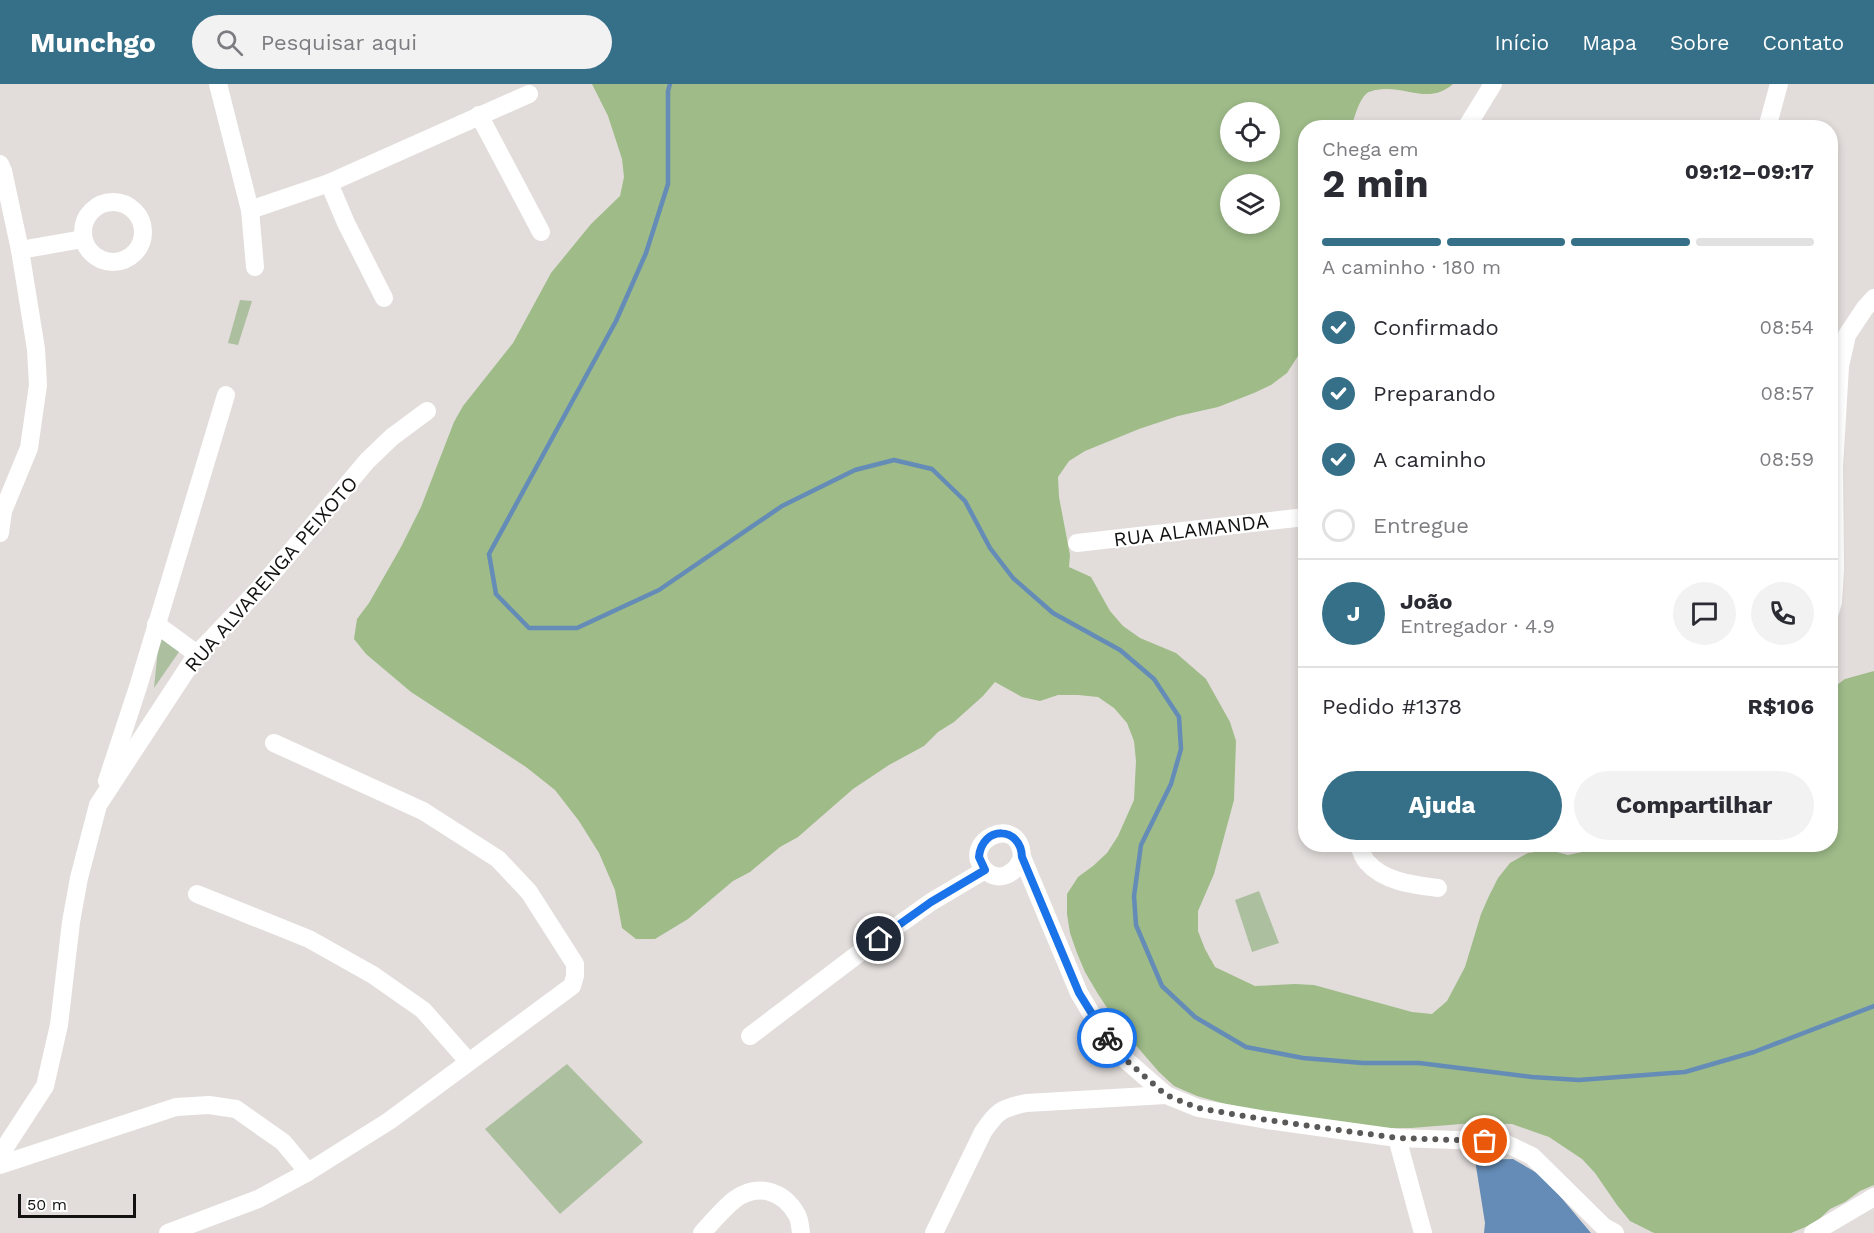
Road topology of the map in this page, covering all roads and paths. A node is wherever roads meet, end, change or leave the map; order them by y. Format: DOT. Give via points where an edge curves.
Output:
graph roads {
  1 [pos="218,84"];
  2 [pos="1493,84"];
  3 [pos="1779,84"];
  4 [pos="529,94"];
  5 [pos="479,115"];
  6 [pos="1475,120"];
  7 [pos="1769,120"];
  8 [pos="0,164"];
  9 [pos="329,183"];
  10 [pos="250,210"];
  11 [pos="541,232"];
  12 [pos="83,239"];
  13 [pos="20,250"];
  14 [pos="255,267"];
  15 [pos="384,298"];
  16 [pos="1874,298"];
  17 [pos="226,395"];
  18 [pos="1838,395"];
  19 [pos="427,411"];
  20 [pos="2,513"];
  21 [pos="1298,518"];
  22 [pos="0,533"];
  23 [pos="1077,543"];
  24 [pos="156,624"];
  25 [pos="197,654"];
  26 [pos="138,687"];
  27 [pos="164,705"];
  28 [pos="274,743"];
  29 [pos="98,805"];
  30 [pos="1362,852"];
  31 [pos="1022,857"];
  32 [pos="985,870"];
  33 [pos="1438,888"];
  34 [pos="196,894"];
  35 [pos="750,1036"];
  36 [pos="468,1061"];
  37 [pos="1166,1095"];
  38 [pos="1397,1138"];
  39 [pos="0,1155"];
  40 [pos="0,1165"];
  41 [pos="308,1172"];
  42 [pos="1874,1197"];
  43 [pos="168,1233"];
  44 [pos="702,1233"];
  45 [pos="801,1233"];
  46 [pos="934,1233"];
  47 [pos="1423,1233"];
  48 [pos="1616,1233"];
  49 [pos="1813,1233"];
  1 -- 10 [label="street"];
  2 -- 6 [label="street"];
  3 -- 7 [label="street"];
  4 -- 5 [label="street"];
  5 -- 9 [label="street"];
  5 -- 11 [label="street"];
  8 -- 13 [label="street"];
  9 -- 10 [label="street"];
  9 -- 15 [label="street"];
  10 -- 14 [label="street"];
  12 -- 13 [label="street"];
  13 -- 20 [label="street" via="38,384 29,448"];
  16 -- 18 [label="street" via="1847,335"];
  17 -- 24 [label="street"];
  19 -- 25 [label="street, RUA ALVARENGA PEIXOTO" via="367,461 261,587"];
  20 -- 22 [label="street"];
  21 -- 23 [label="street, RUA ALAMANDA"];
  24 -- 25 [label="street"];
  24 -- 26 [label="street"];
  25 -- 27 [label="street, RUA ALVARENGA PEIXOTO"];
  26 -- 27 [label="street"];
  26 -- 29 [label="street"];
  27 -- 29 [label="street, RUA ALVARENGA PEIXOTO"];
  28 -- 36 [label="street" via="423,811 498,859 529,892 575,964 572,986"];
  29 -- 39 [label="street, RUA ALVARENGA PEIXOTO" via="71,922 59,1025 45,1086"];
  30 -- 33 [label="street" via="1382,874 1409,884"];
  31 -- 32 [label="street" via="1010,874 997,876"];
  31 -- 32 [label="street" via="1015,839 995,834 980,849"];
  31 -- 37 [label="street" via="1079,993 1104,1035"];
  32 -- 35 [label="street" via="862,951"];
  34 -- 36 [label="street" via="309,939 373,975 423,1010"];
  36 -- 41 [label="street" via="389,1121"];
  37 -- 38 [label="street" via="1198,1108"];
  37 -- 46 [label="street" via="1007,1107 983,1132"];
  38 -- 47 [label="street"];
  38 -- 48 [label="street" via="1507,1144 1532,1156 1604,1227"];
  40 -- 41 [label="street" via="176,1107 208,1105 236,1109 283,1142"];
  41 -- 43 [label="street" via="258,1199"];
  42 -- 49 [label="street"];
  44 -- 45 [label="street" via="736,1198 764,1189 785,1200 797,1216"];
}
